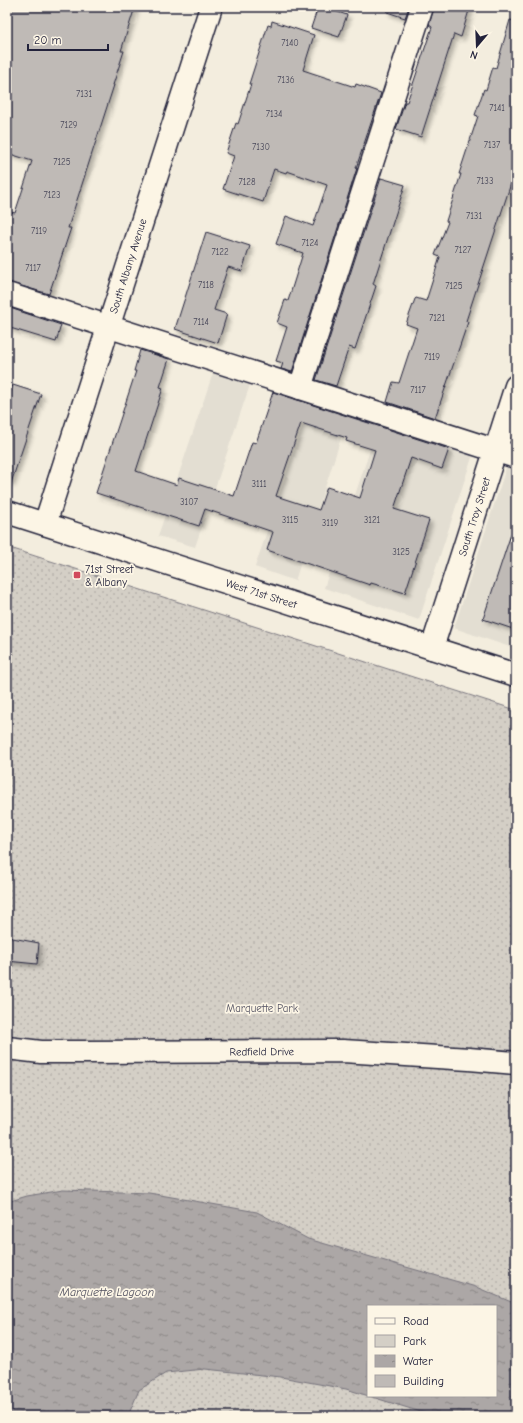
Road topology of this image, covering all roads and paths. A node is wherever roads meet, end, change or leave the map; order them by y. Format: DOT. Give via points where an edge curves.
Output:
graph roads {
  1 [pos="212,7"];
  2 [pos="422,7"];
  3 [pos="7,294"];
  4 [pos="109,326"];
  5 [pos="516,386"];
  6 [pos="300,388"];
  7 [pos="495,450"];
  8 [pos="516,458"];
  9 [pos="7,512"];
  10 [pos="45,524"];
  11 [pos="432,648"];
  12 [pos="516,675"];
  13 [pos="7,1048"];
  14 [pos="516,1063"];
  1 -- 4 [label="street, South Albany Avenue"];
  2 -- 6 [label="street"];
  3 -- 4 [label="street"];
  4 -- 6 [label="street"];
  4 -- 10 [label="street, South Albany Avenue"];
  5 -- 7 [label="street, South Troy Street"];
  6 -- 7 [label="street"];
  7 -- 8 [label="street"];
  7 -- 11 [label="street, South Troy Street"];
  9 -- 10 [label="street, West 71st Street"];
  10 -- 11 [label="street, West 71st Street"];
  11 -- 12 [label="street, West 71st Street"];
  13 -- 14 [label="street, Redfield Drive" via="41,1052 343,1051"];
}
